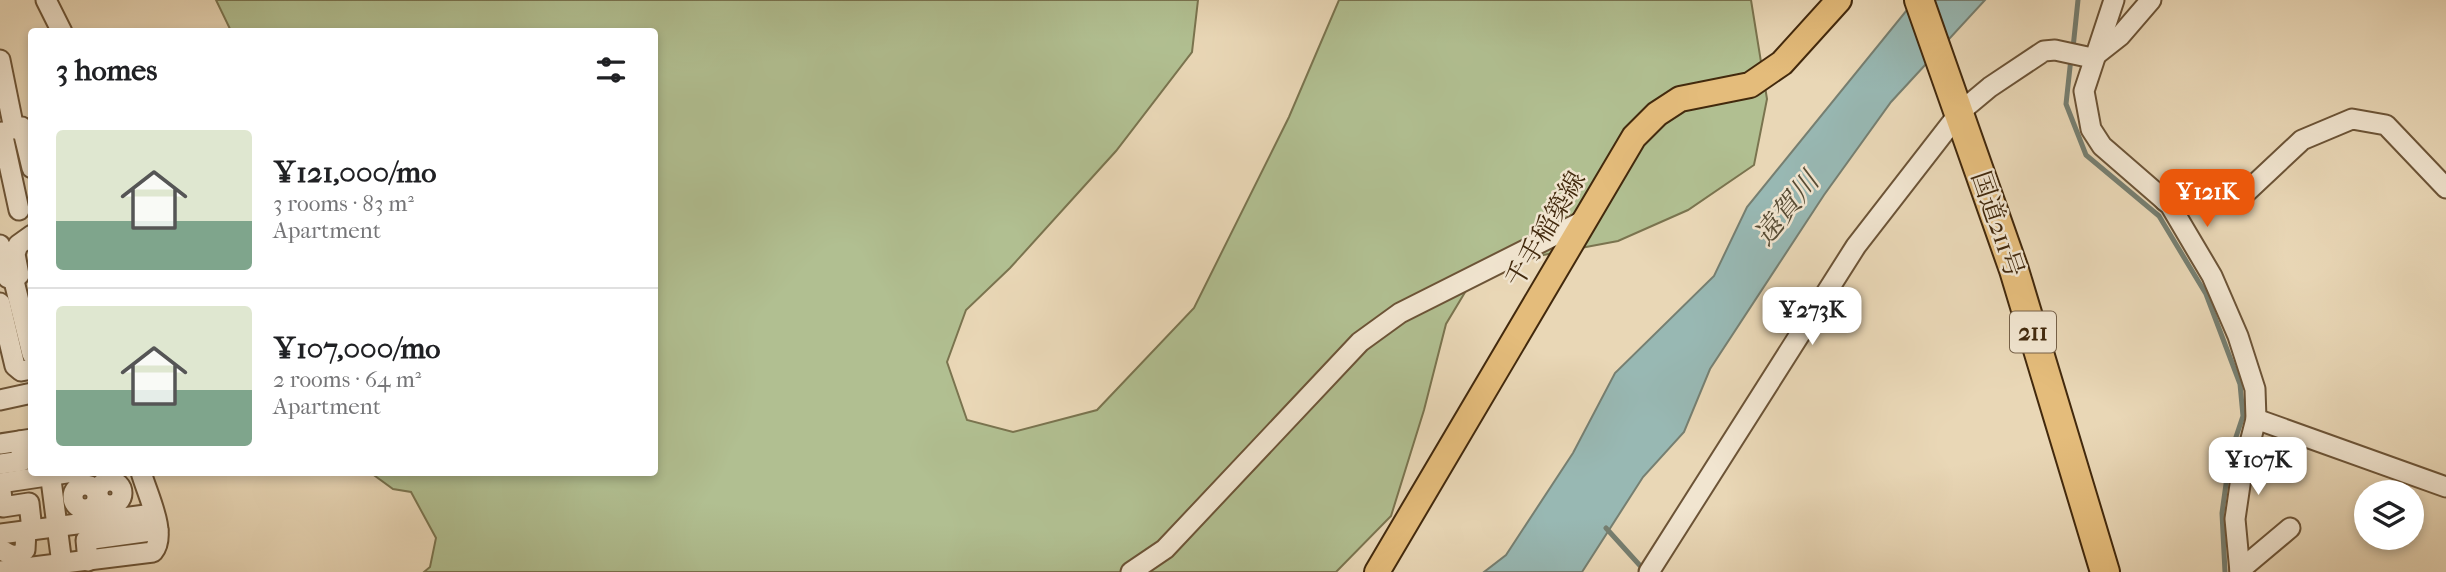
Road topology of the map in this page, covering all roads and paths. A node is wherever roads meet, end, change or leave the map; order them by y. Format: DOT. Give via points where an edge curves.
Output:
graph roads {
  1 [pos="46,0"];
  2 [pos="1839,0"];
  3 [pos="1919,0"];
  4 [pos="2113,0"];
  5 [pos="2151,0"];
  6 [pos="60,28"];
  7 [pos="2092,58"];
  8 [pos="0,60"];
  9 [pos="3,94"];
  10 [pos="1957,103"];
  11 [pos="14,129"];
  12 [pos="28,159"];
  13 [pos="5,174"];
  14 [pos="2446,188"];
  15 [pos="2165,201"];
  16 [pos="17,211"];
  17 [pos="1585,220"];
  18 [pos="28,238"];
  19 [pos="0,245"];
  20 [pos="19,275"];
  21 [pos="0,303"];
  22 [pos="28,330"];
  23 [pos="28,370"];
  24 [pos="28,394"];
  25 [pos="0,400"];
  26 [pos="2256,419"];
  27 [pos="26,440"];
  28 [pos="0,444"];
  29 [pos="0,464"];
  30 [pos="39,476"];
  31 [pos="51,476"];
  32 [pos="143,480"];
  33 [pos="0,483"];
  34 [pos="2446,487"];
  35 [pos="63,500"];
  36 [pos="155,522"];
  37 [pos="57,527"];
  38 [pos="2290,528"];
  39 [pos="29,530"];
  40 [pos="0,534"];
  41 [pos="0,549"];
  42 [pos="62,564"];
  43 [pos="0,571"];
  44 [pos="2240,571"];
  45 [pos="1131,572"];
  46 [pos="1377,572"];
  47 [pos="1649,572"];
  48 [pos="2105,572"];
  1 -- 6 [label="street"];
  2 -- 17 [label="main road, 千手稲築線" via="1782,63 1750,85 1680,99 1657,114 1634,137"];
  3 -- 10 [label="highway, 国道211号 / 211"];
  4 -- 7 [label="street"];
  5 -- 7 [label="street" via="2120,36"];
  7 -- 10 [label="street" via="2044,51"];
  7 -- 15 [label="street" via="2084,90 2091,129 2102,146"];
  8 -- 9 [label="street"];
  9 -- 11 [label="street"];
  10 -- 47 [label="street" via="1856,246"];
  10 -- 48 [label="highway, 国道211号 / 211" via="2014,270"];
  11 -- 12 [label="street"];
  11 -- 13 [label="street"];
  13 -- 16 [label="street"];
  14 -- 15 [label="street" via="2386,125 2352,120 2302,140 2238,200"];
  15 -- 26 [label="street" via="2211,276 2238,336 2255,389"];
  17 -- 45 [label="street" via="1400,313 1360,342 1165,549"];
  17 -- 46 [label="main road, 千手稲築線"];
  18 -- 20 [label="street" via="15,254"];
  19 -- 20 [label="street"];
  20 -- 22 [label="street"];
  21 -- 23 [label="street" via="15,366"];
  24 -- 25 [label="street"];
  26 -- 34 [label="street"];
  26 -- 44 [label="street" via="2235,519"];
  27 -- 28 [label="street"];
  27 -- 29 [label="street" via="22,461"];
  30 -- 33 [label="street"];
  31 -- 35 [label="street"];
  32 -- 35 [label="street" via="122,490 119,501 112,505 97,494 97,502 87,509"];
  32 -- 36 [label="street"];
  33 -- 39 [label="street" via="3,507 29,503"];
  35 -- 37 [label="street"];
  36 -- 37 [label="street"];
  36 -- 42 [label="street" via="159,545 153,552"];
  37 -- 39 [label="street"];
  37 -- 42 [label="street"];
  38 -- 44 [label="street"];
  39 -- 40 [label="street"];
  39 -- 41 [label="street" via="20,555"];
  42 -- 43 [label="street"];
}
